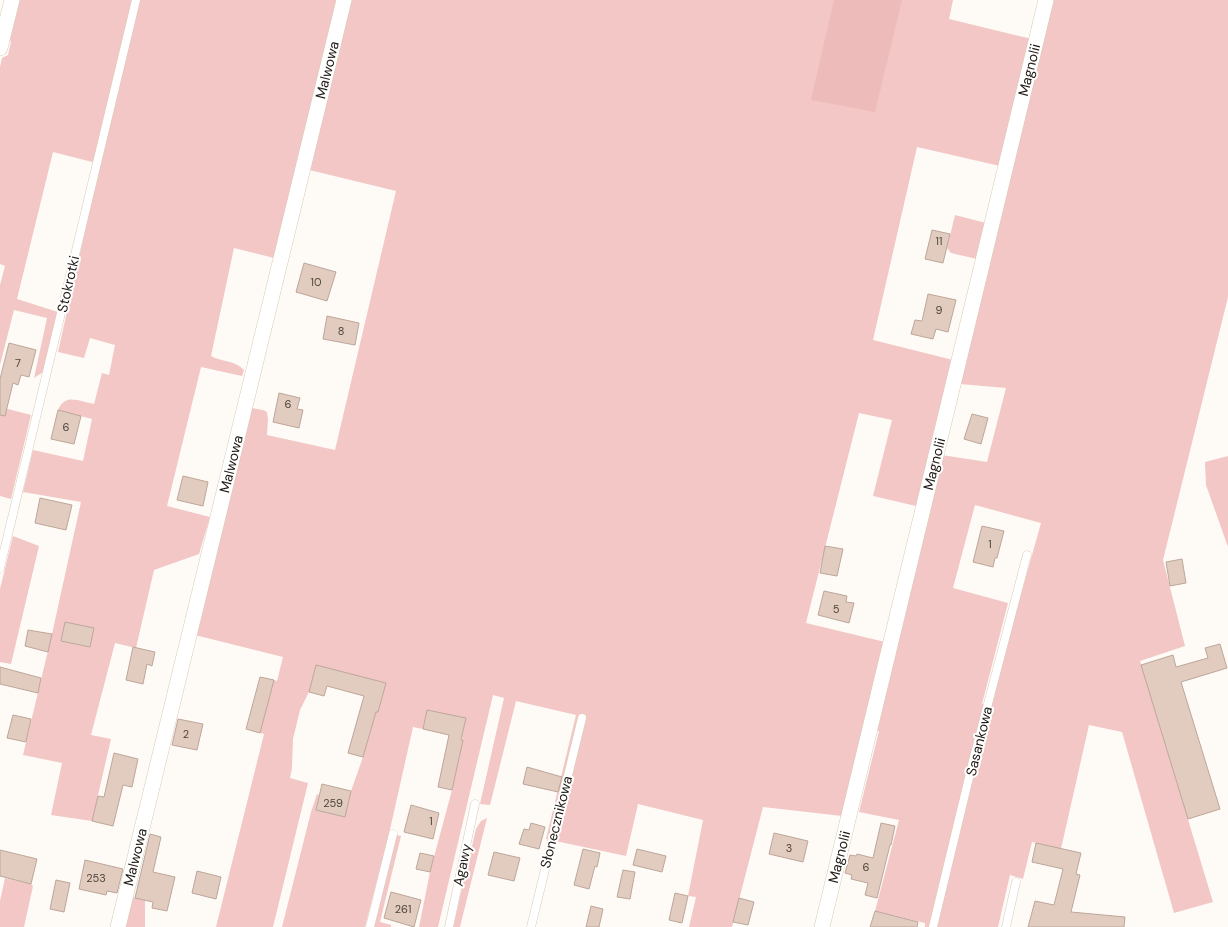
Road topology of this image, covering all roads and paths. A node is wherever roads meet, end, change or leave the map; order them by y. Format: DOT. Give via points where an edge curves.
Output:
graph roads {
  1 [pos="12,0"];
  2 [pos="136,0"];
  3 [pos="344,0"];
  4 [pos="1046,0"];
  5 [pos="0,48"];
  6 [pos="1027,555"];
  7 [pos="0,568"];
  8 [pos="582,718"];
  9 [pos="475,804"];
  10 [pos="393,834"];
  11 [pos="1016,882"];
  12 [pos="118,927"];
  13 [pos="370,927"];
  14 [pos="448,927"];
  15 [pos="531,927"];
  16 [pos="822,927"];
  17 [pos="933,927"];
  18 [pos="1006,927"];
  1 -- 5 [label="street"];
  2 -- 7 [label="lane, Stokrotki"];
  3 -- 12 [label="street, Malwowa"];
  4 -- 16 [label="street, Magnolii"];
  6 -- 17 [label="lane, Sasankowa"];
  8 -- 15 [label="lane, Słonecznikowa"];
  9 -- 14 [label="lane, Agawy"];
  10 -- 13 [label="lane"];
  11 -- 18 [label="lane"];
}
